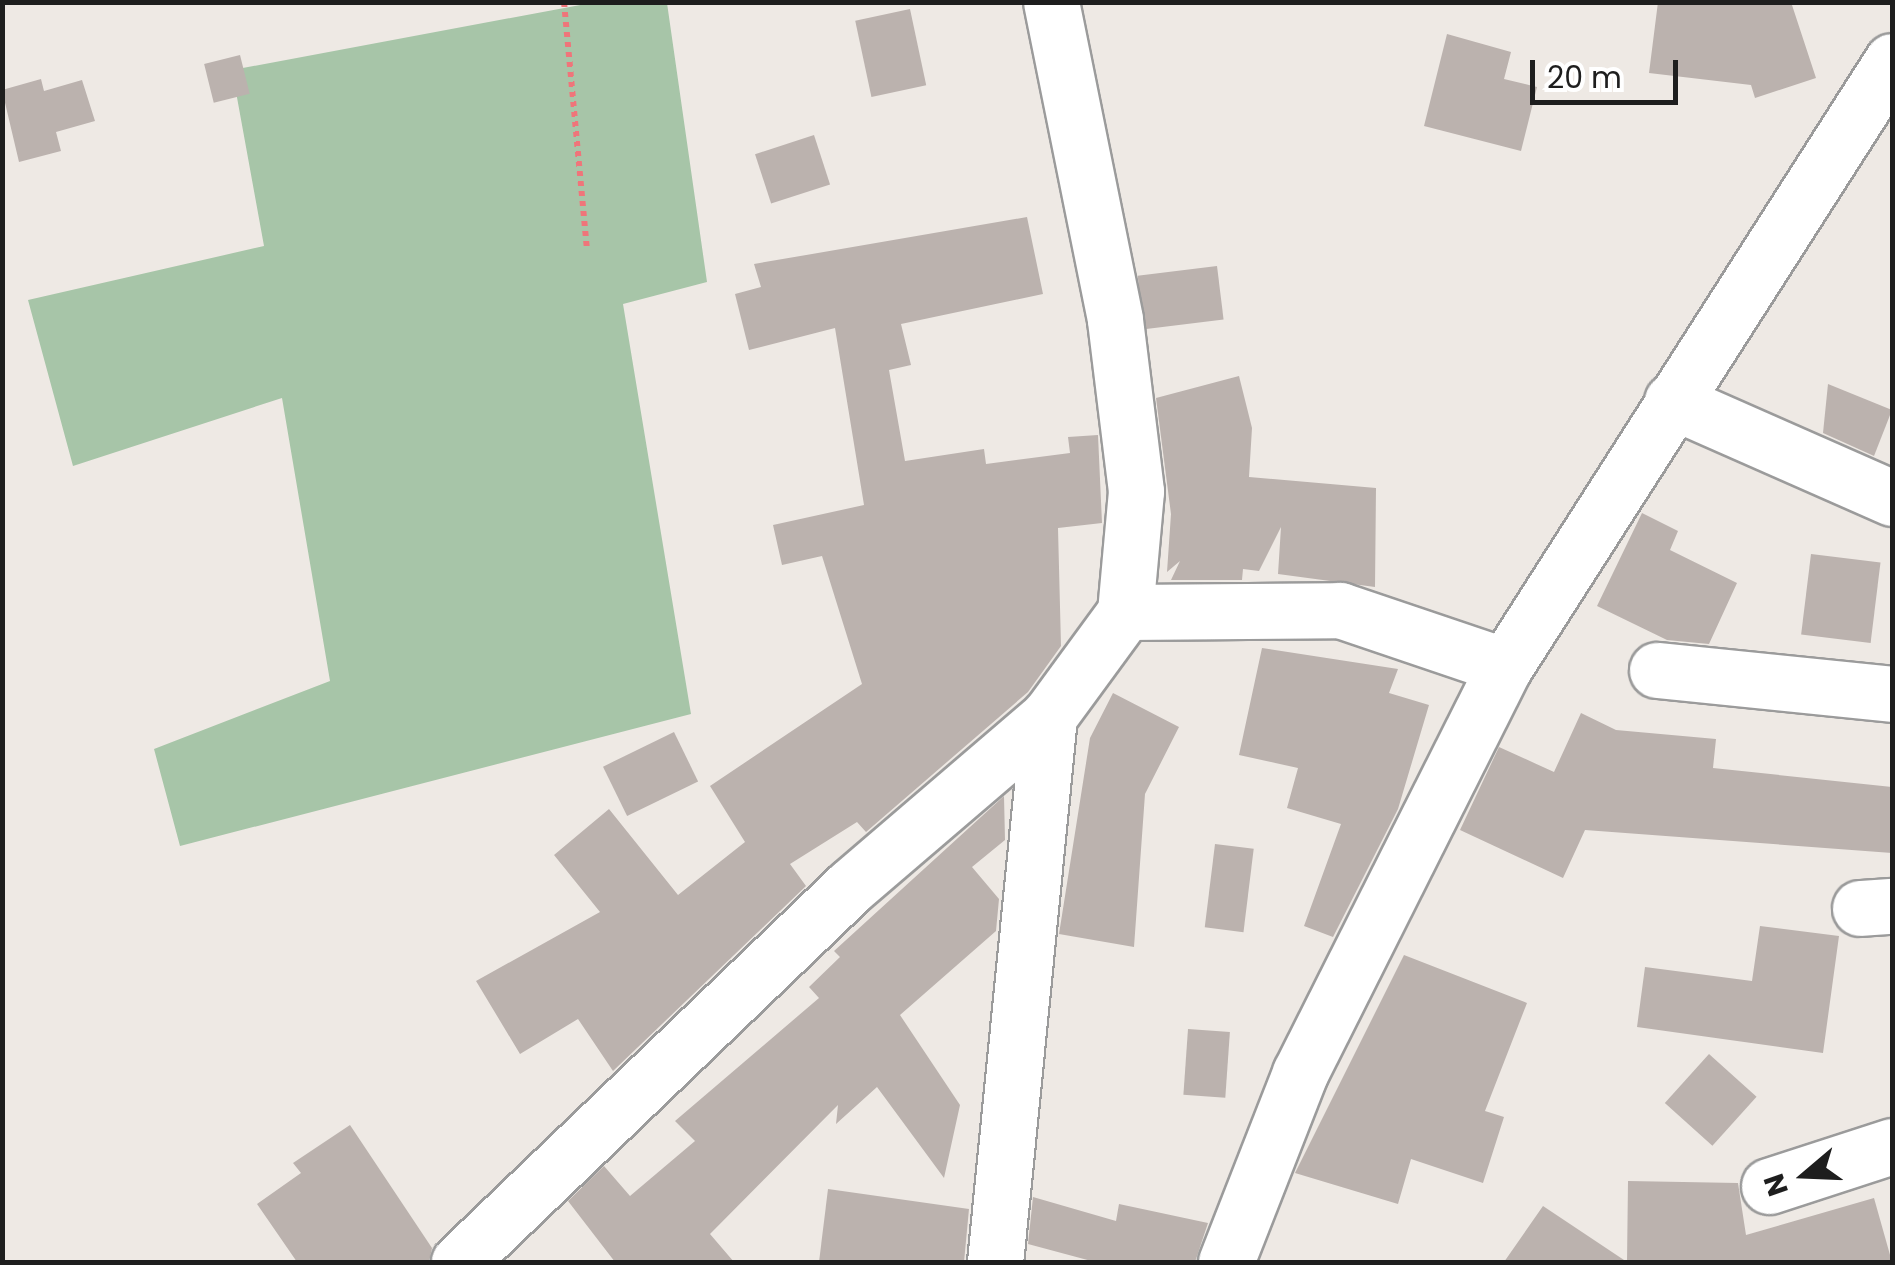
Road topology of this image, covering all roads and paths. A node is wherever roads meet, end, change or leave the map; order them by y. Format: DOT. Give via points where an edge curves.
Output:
graph roads {
  1 [pos="564,2"];
  2 [pos="1051,2"];
  3 [pos="1892,62"];
  4 [pos="588,248"];
  5 [pos="1672,401"];
  6 [pos="1892,498"];
  7 [pos="1125,612"];
  8 [pos="1505,666"];
  9 [pos="1656,670"];
  10 [pos="1892,694"];
  11 [pos="1048,716"];
  12 [pos="1892,1146"];
  13 [pos="1769,1186"];
  14 [pos="459,1262"];
  15 [pos="995,1262"];
  16 [pos="1226,1262"];
  1 -- 4 [label="path"];
  2 -- 7 [label="street" via="1114,319 1136,491"];
  3 -- 5 [label="street"];
  5 -- 6 [label="street"];
  5 -- 8 [label="street"];
  7 -- 8 [label="street" via="1340,610"];
  7 -- 11 [label="street"];
  8 -- 16 [label="street" via="1300,1073"];
  9 -- 10 [label="street"];
  11 -- 14 [label="street" via="851,886"];
  11 -- 15 [label="street"];
  12 -- 13 [label="street"];
}
